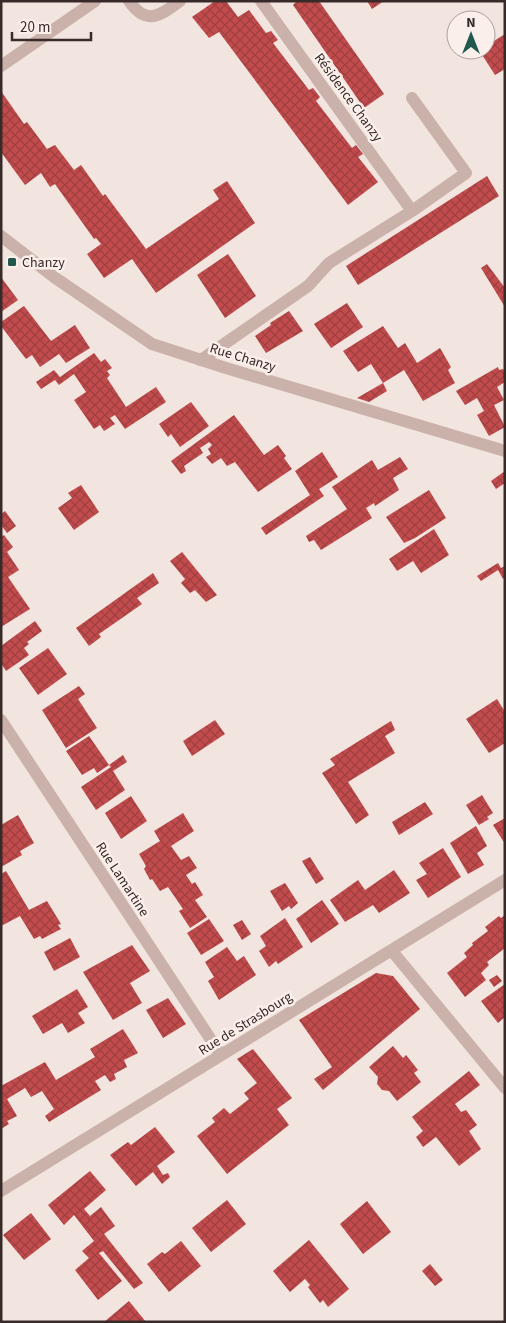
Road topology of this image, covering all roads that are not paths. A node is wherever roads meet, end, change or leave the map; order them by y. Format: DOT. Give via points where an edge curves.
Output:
graph roads {
  1 [pos="95,1"];
  2 [pos="129,1"];
  3 [pos="180,1"];
  4 [pos="261,1"];
  5 [pos="1,66"];
  6 [pos="412,98"];
  7 [pos="412,211"];
  8 [pos="1,236"];
  9 [pos="201,360"];
  10 [pos="505,451"];
  11 [pos="1,720"];
  12 [pos="505,880"];
  13 [pos="392,951"];
  14 [pos="221,1055"];
  15 [pos="505,1088"];
  16 [pos="1,1191"];
  1 -- 5 [label="street"];
  2 -- 3 [label="street" via="135,11 151,16 162,14"];
  4 -- 7 [label="street, Résidence Chanzy"];
  6 -- 7 [label="street" via="466,173"];
  7 -- 9 [label="street" via="329,263 308,286"];
  8 -- 9 [label="street, Rue Chanzy" via="54,277 152,344"];
  9 -- 10 [label="street, Rue Chanzy"];
  11 -- 14 [label="street, Rue Lamartine"];
  12 -- 13 [label="street, Rue de Strasbourg"];
  13 -- 14 [label="street, Rue de Strasbourg"];
  13 -- 15 [label="street"];
  14 -- 16 [label="street, Rue de Strasbourg"];
}
